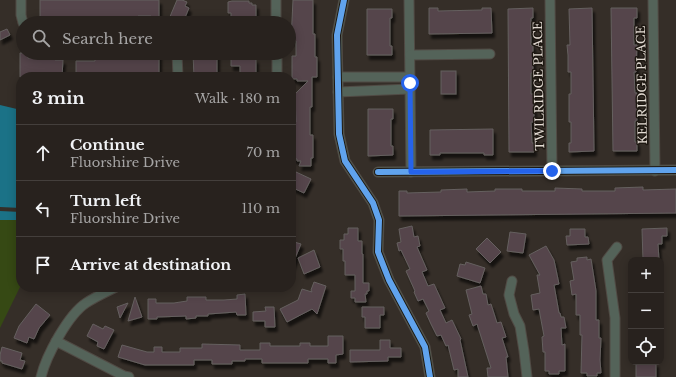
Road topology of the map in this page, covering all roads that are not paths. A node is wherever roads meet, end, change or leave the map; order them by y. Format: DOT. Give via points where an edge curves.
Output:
graph roads {
  1 [pos="21,0"];
  2 [pos="276,0"];
  3 [pos="344,0"];
  4 [pos="409,0"];
  5 [pos="550,0"];
  6 [pos="653,0"];
  7 [pos="21,16"];
  8 [pos="276,16"];
  9 [pos="490,54"];
  10 [pos="410,55"];
  11 [pos="177,60"];
  12 [pos="276,60"];
  13 [pos="178,72"];
  14 [pos="277,72"];
  15 [pos="338,77"];
  16 [pos="370,77"];
  17 [pos="410,77"];
  18 [pos="410,90"];
  19 [pos="370,91"];
  20 [pos="338,92"];
  21 [pos="655,170"];
  22 [pos="676,170"];
  23 [pos="552,171"];
  24 [pos="378,172"];
  25 [pos="411,172"];
  26 [pos="617,247"];
  27 [pos="512,281"];
  28 [pos="107,292"];
  29 [pos="56,341"];
  30 [pos="41,377"];
  31 [pos="129,377"];
  32 [pos="430,377"];
  33 [pos="527,377"];
  34 [pos="615,377"];
  1 -- 7 [label="street"];
  2 -- 8 [label="street"];
  3 -- 15 [label="street" via="337,35"];
  4 -- 10 [label="street"];
  5 -- 23 [label="street, TWILRIDGE PLACE"];
  6 -- 21 [label="street, KELRIDGE PLACE"];
  9 -- 10 [label="street"];
  10 -- 17 [label="street"];
  11 -- 13 [label="street"];
  12 -- 14 [label="street"];
  15 -- 16 [label="street"];
  15 -- 20 [label="street"];
  16 -- 17 [label="street"];
  16 -- 19 [label="street"];
  17 -- 18 [label="street"];
  18 -- 19 [label="street"];
  18 -- 25 [label="street"];
  19 -- 20 [label="street"];
  20 -- 32 [label="street" via="339,134 345,161 373,203 379,220 378,252 425,347"];
  21 -- 22 [label="street"];
  21 -- 23 [label="street"];
  23 -- 25 [label="street"];
  24 -- 25 [label="street"];
  26 -- 34 [label="street" via="607,260 615,318"];
  27 -- 33 [label="street" via="509,294 520,326"];
  28 -- 29 [label="street" via="84,304"];
  29 -- 30 [label="street"];
  29 -- 31 [label="street"];
}
